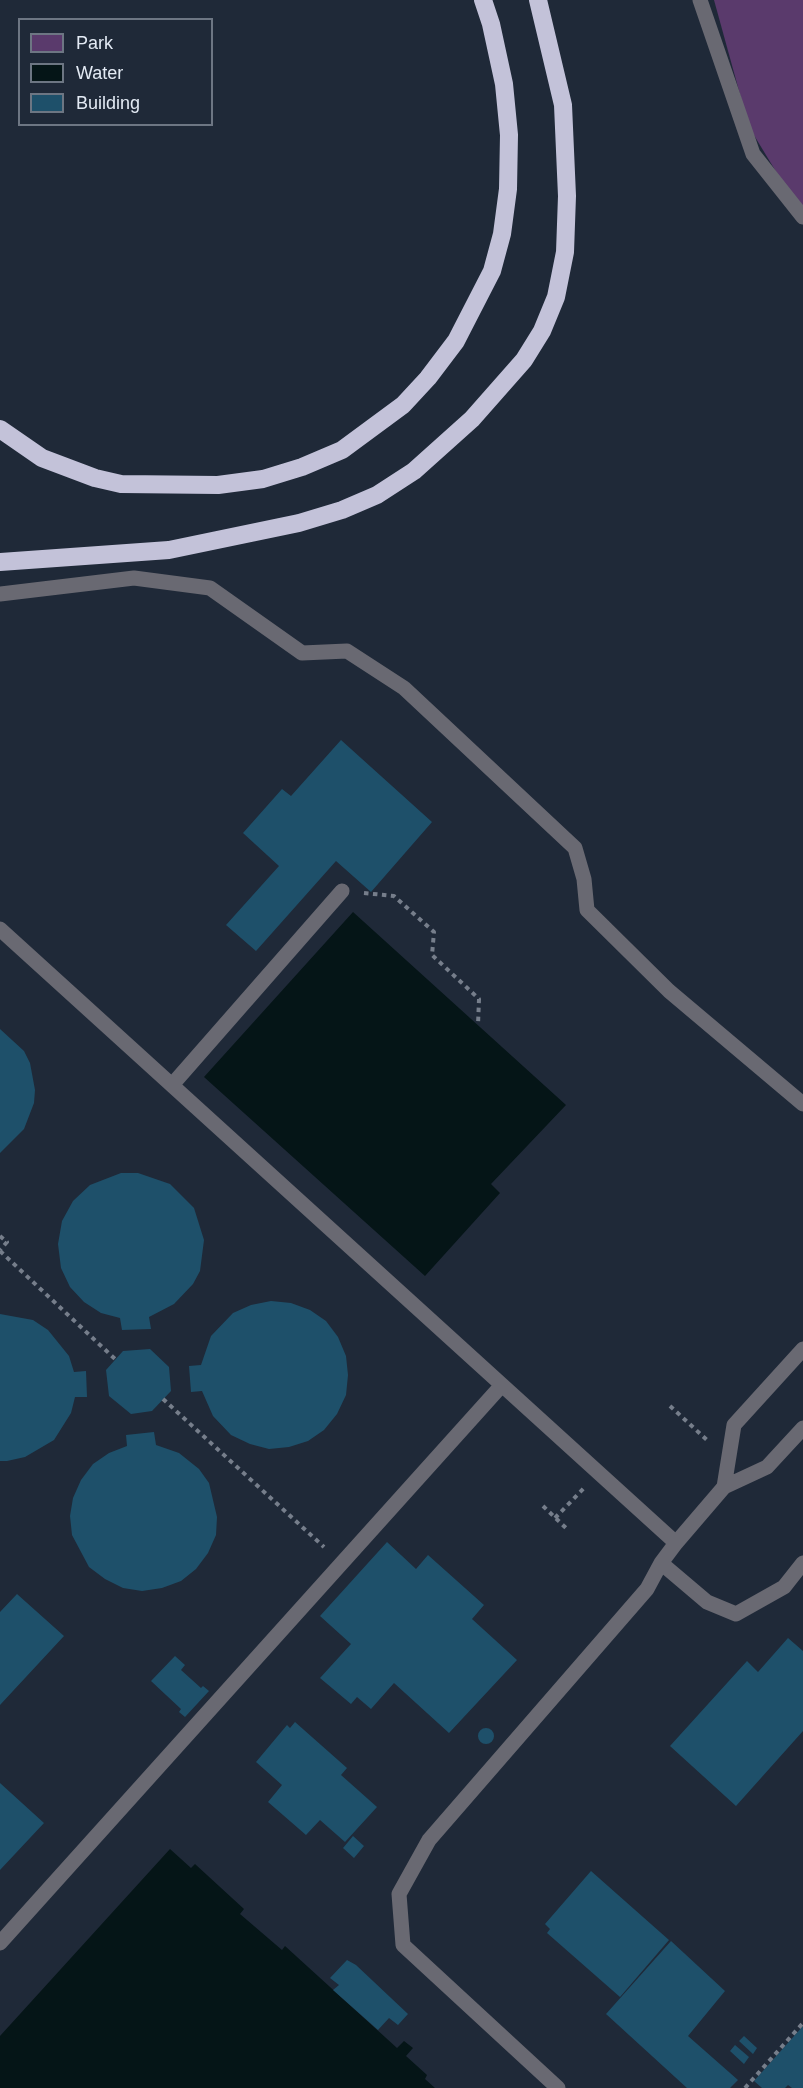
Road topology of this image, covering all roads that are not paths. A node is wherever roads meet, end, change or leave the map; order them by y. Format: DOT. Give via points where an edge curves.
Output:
graph roads {
  1 [pos="483,0"];
  2 [pos="538,0"];
  3 [pos="700,0"];
  4 [pos="803,217"];
  5 [pos="0,429"];
  6 [pos="0,562"];
  7 [pos="0,594"];
  8 [pos="342,891"];
  9 [pos="0,929"];
  10 [pos="172,1085"];
  11 [pos="803,1104"];
  12 [pos="803,1349"];
  13 [pos="502,1385"];
  14 [pos="803,1428"];
  15 [pos="724,1487"];
  16 [pos="676,1543"];
  17 [pos="661,1563"];
  18 [pos="803,1563"];
  19 [pos="0,1943"];
  20 [pos="558,2088"];
  1 -- 5 [label="highway" via="504,84 509,135 502,234 492,271 456,341 403,405 342,450 263,479 218,485 121,484 95,478 42,458"];
  2 -- 6 [label="highway" via="563,105 565,252 556,297 542,331 524,360 472,418 414,471 376,495 331,513 169,550"];
  3 -- 4 [label="lane" via="753,154"];
  7 -- 11 [label="lane" via="134,579 210,588 302,654 347,651 357,657 404,688 575,848 587,910 669,991"];
  8 -- 10 [label="lane"];
  9 -- 10 [label="lane"];
  10 -- 13 [label="lane"];
  12 -- 15 [label="lane" via="734,1425"];
  13 -- 16 [label="lane"];
  13 -- 19 [label="lane"];
  14 -- 15 [label="lane" via="767,1467"];
  15 -- 16 [label="lane"];
  16 -- 17 [label="lane"];
  17 -- 18 [label="lane" via="707,1602 736,1614 784,1587"];
  17 -- 20 [label="lane" via="647,1589 429,1839 399,1894 403,1945"];
}
